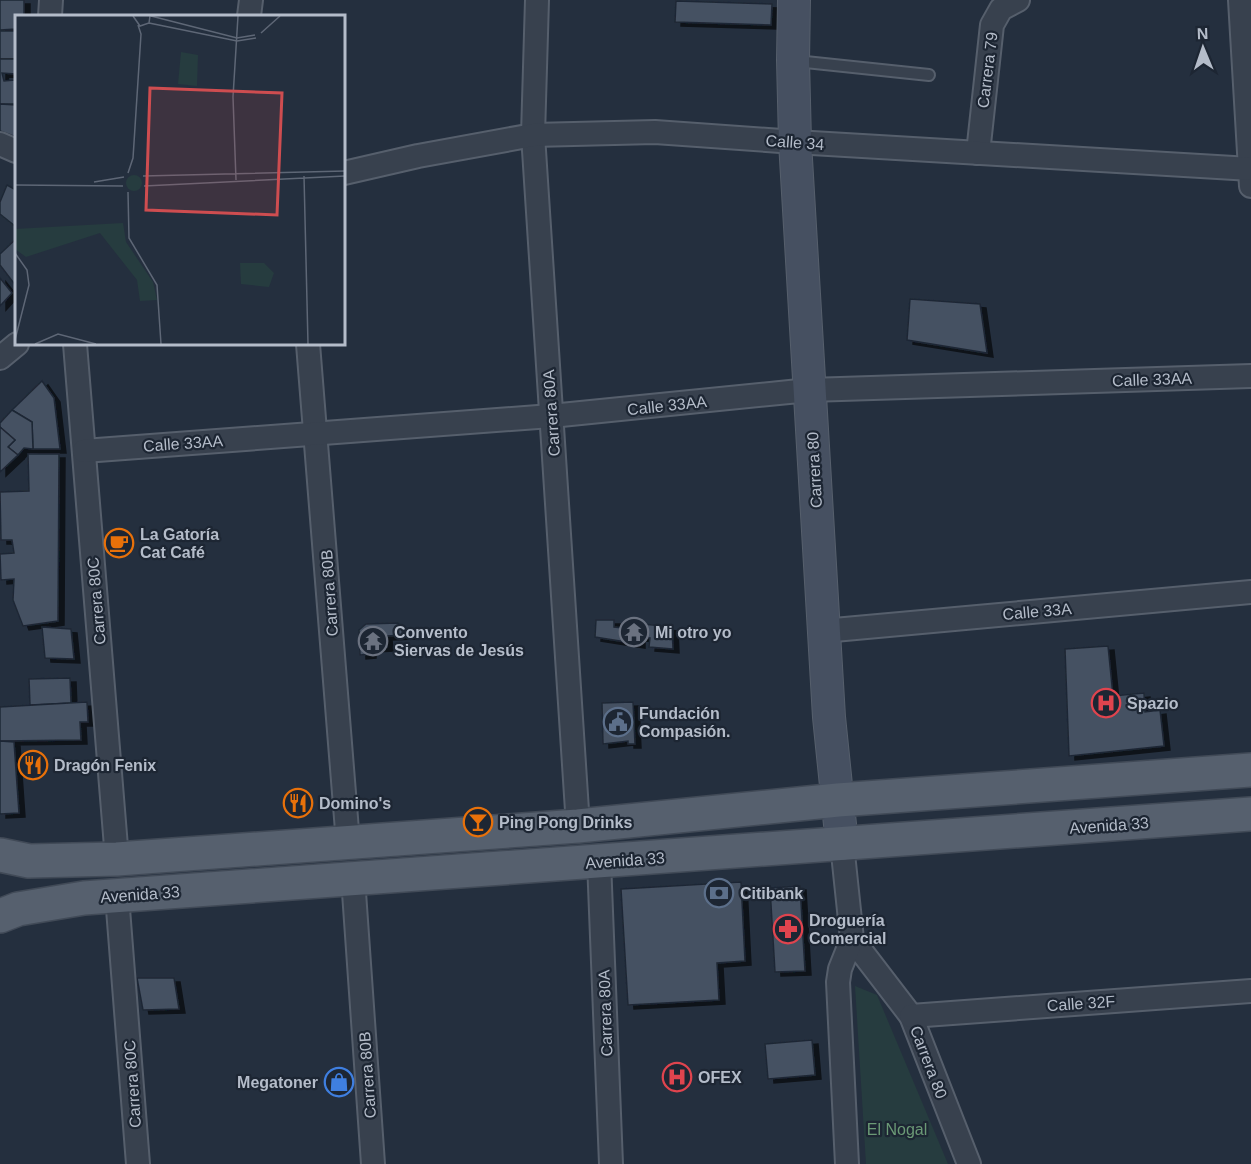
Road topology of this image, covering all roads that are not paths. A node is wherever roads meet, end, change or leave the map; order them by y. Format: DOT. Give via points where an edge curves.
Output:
graph roads {
  1 [pos="51,0"];
  2 [pos="251,0"];
  3 [pos="537,0"];
  4 [pos="794,0"];
  5 [pos="1018,0"];
  6 [pos="1240,0"];
  7 [pos="50,15"];
  8 [pos="249,15"];
  9 [pos="793,60"];
  10 [pos="929,75"];
  11 [pos="533,135"];
  12 [pos="795,142"];
  13 [pos="0,144"];
  14 [pos="15,151"];
  15 [pos="978,153"];
  16 [pos="1251,169"];
  17 [pos="345,173"];
  18 [pos="1251,186"];
  19 [pos="16,345"];
  20 [pos="75,345"];
  21 [pos="308,345"];
  22 [pos="0,358"];
  23 [pos="1251,376"];
  24 [pos="809,390"];
  25 [pos="551,417"];
  26 [pos="316,433"];
  27 [pos="84,451"];
  28 [pos="1251,592"];
  29 [pos="823,631"];
  30 [pos="1251,770"];
  31 [pos="838,800"];
  32 [pos="1251,814"];
  33 [pos="578,826"];
  34 [pos="348,843"];
  35 [pos="842,844"];
  36 [pos="0,855"];
  37 [pos="117,859"];
  38 [pos="599,861"];
  39 [pos="353,878"];
  40 [pos="117,896"];
  41 [pos="0,916"];
  42 [pos="852,939"];
  43 [pos="1251,991"];
  44 [pos="911,1016"];
  45 [pos="138,1164"];
  46 [pos="373,1164"];
  47 [pos="611,1164"];
  48 [pos="847,1164"];
  49 [pos="969,1164"];
  1 -- 7 [label="street"];
  2 -- 8 [label="street"];
  3 -- 11 [label="street, Carrera 80A"];
  4 -- 9 [label="street, Carrera 80"];
  5 -- 15 [label="street, Carrera 79" via="1001,9 992,25"];
  6 -- 16 [label="street"];
  9 -- 10 [label="lane"];
  9 -- 12 [label="street, Carrera 80"];
  11 -- 12 [label="street, Calle 34" via="655,132"];
  11 -- 17 [label="street, Calle 34"];
  11 -- 25 [label="street, Carrera 80A"];
  12 -- 15 [label="street, Calle 34"];
  12 -- 24 [label="street, Carrera 80"];
  13 -- 14 [label="street"];
  15 -- 16 [label="street, Calle 34"];
  16 -- 18 [label="street"];
  19 -- 22 [label="street"];
  20 -- 27 [label="street, Carrera 80C"];
  21 -- 26 [label="street, Carrera 80B"];
  23 -- 24 [label="street, Calle 33AA"];
  24 -- 25 [label="street, Calle 33AA"];
  24 -- 29 [label="street, Carrera 80"];
  25 -- 26 [label="street, Calle 33AA"];
  25 -- 33 [label="street, Carrera 80A"];
  26 -- 27 [label="street, Calle 33AA"];
  26 -- 34 [label="street, Carrera 80B"];
  27 -- 37 [label="street, Carrera 80C"];
  28 -- 29 [label="street, Calle 33A"];
  29 -- 31 [label="street, Carrera 80"];
  30 -- 31 [label="main road"];
  31 -- 33 [label="main road"];
  31 -- 35 [label="street, Carrera 80"];
  32 -- 35 [label="main road, Avenida 33"];
  33 -- 34 [label="main road"];
  34 -- 37 [label="main road"];
  35 -- 38 [label="main road, Avenida 33"];
  35 -- 42 [label="street, Carrera 80"];
  36 -- 37 [label="main road" via="29,861"];
  38 -- 39 [label="main road, Avenida 33"];
  38 -- 47 [label="street, Carrera 80A"];
  39 -- 40 [label="main road, Avenida 33"];
  39 -- 46 [label="street, Carrera 80B"];
  40 -- 41 [label="main road, Avenida 33" via="18,909"];
  40 -- 45 [label="street, Carrera 80C"];
  42 -- 44 [label="street, Carrera 80"];
  42 -- 48 [label="street, Carrera 80" via="838,982"];
  43 -- 44 [label="street, Calle 32F"];
  44 -- 49 [label="street, Carrera 80"];
}
